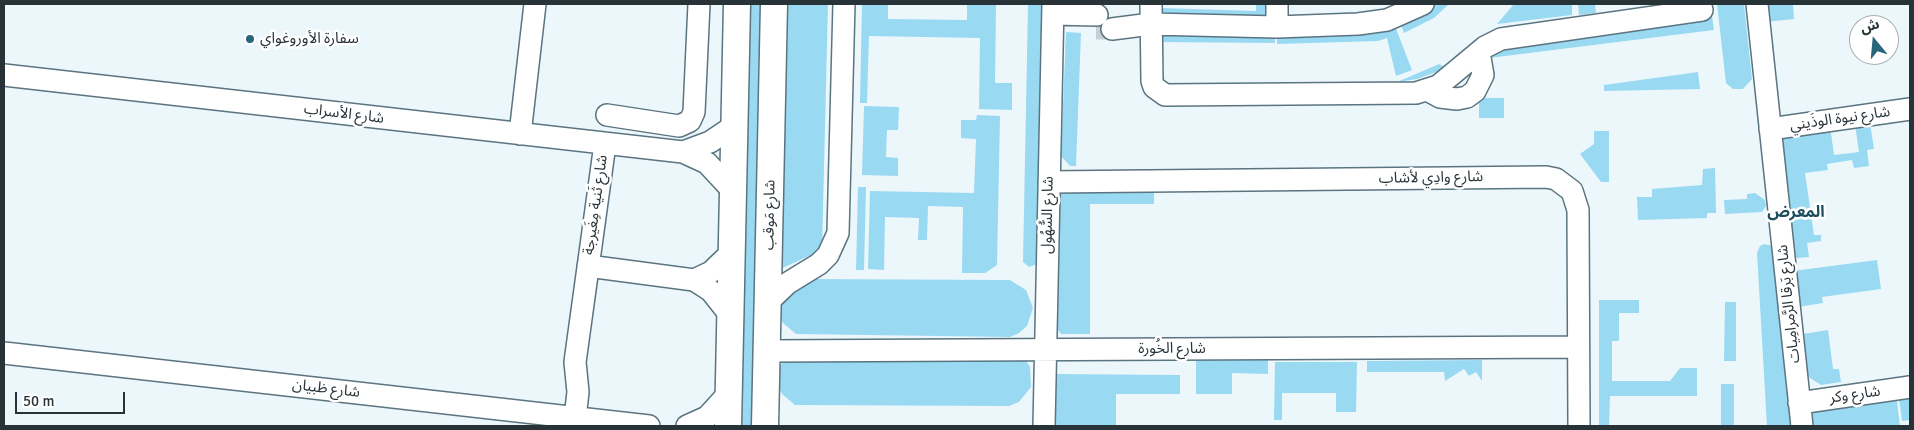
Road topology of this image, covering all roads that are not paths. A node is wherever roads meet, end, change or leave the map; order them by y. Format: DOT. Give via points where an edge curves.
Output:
graph roads {
  1 [pos="535,4"];
  2 [pos="699,4"];
  3 [pos="737,4"];
  4 [pos="774,4"];
  5 [pos="844,4"];
  6 [pos="1278,4"];
  7 [pos="1423,4"];
  8 [pos="1757,4"];
  9 [pos="1662,10"];
  10 [pos="1702,10"];
  11 [pos="1151,14"];
  12 [pos="1053,15"];
  13 [pos="1277,27"];
  14 [pos="4,75"];
  15 [pos="1910,109"];
  16 [pos="606,115"];
  17 [pos="634,119"];
  18 [pos="734,126"];
  19 [pos="1770,129"];
  20 [pos="520,134"];
  21 [pos="605,144"];
  22 [pos="630,146"];
  23 [pos="683,152"];
  24 [pos="1049,182"];
  25 [pos="733,191"];
  26 [pos="732,252"];
  27 [pos="588,266"];
  28 [pos="694,280"];
  29 [pos="768,302"];
  30 [pos="730,315"];
  31 [pos="1578,347"];
  32 [pos="1046,350"];
  33 [pos="767,351"];
  34 [pos="4,353"];
  35 [pos="1910,387"];
  36 [pos="728,394"];
  37 [pos="1799,403"];
  38 [pos="568,420"];
  39 [pos="649,426"];
  40 [pos="687,426"];
  41 [pos="728,426"];
  42 [pos="765,426"];
  43 [pos="1044,426"];
  44 [pos="1579,426"];
  45 [pos="1802,426"];
  1 -- 20 [label="street"];
  2 -- 17 [label="street" via="693,117 687,124 679,126"];
  3 -- 18 [label="main road"];
  4 -- 29 [label="main road, شارع مَوقب"];
  5 -- 29 [label="street" via="838,232 828,255 819,264 788,283"];
  6 -- 13 [label="street"];
  7 -- 13 [label="street" via="1387,20"];
  8 -- 19 [label="street, شارع بَرقا الرَّمرامِيات"];
  9 -- 10 [label="street"];
  9 -- 11 [label="street" via="1493,42 1448,79 1427,90 1407,94 1165,95 1154,87 1152,81"];
  11 -- 12 [label="street" via="1104,22"];
  11 -- 13 [label="street"];
  12 -- 24 [label="street, شارع السُّهُول"];
  14 -- 20 [label="street, شارع الأسراب"];
  15 -- 19 [label="street, شارع نيوة الوذَيني"];
  16 -- 17 [label="street"];
  17 -- 22 [label="street"];
  18 -- 23 [label="street, شارع الأسراب" via="710,142"];
  18 -- 25 [label="main road"];
  19 -- 37 [label="street, شارع بَرقا الرَّمرامِيات"];
  20 -- 21 [label="street, شارع الأسراب"];
  21 -- 22 [label="street, شارع الأسراب"];
  21 -- 27 [label="street, شارع ثَنية مِغَيرجة"];
  22 -- 23 [label="street, شارع الأسراب"];
  23 -- 25 [label="street, شارع الأسراب" via="707,163"];
  24 -- 31 [label="street, شارع وادِي لأشاب" via="1556,179 1572,190 1578,210"];
  24 -- 32 [label="street, شارع السُّهُول"];
  25 -- 26 [label="main road"];
  26 -- 28 [label="street" via="712,272"];
  26 -- 30 [label="main road"];
  27 -- 28 [label="street, شارع ثَنية مِغَيرجة"];
  27 -- 38 [label="street, شارع ثَنية مِغَيرجة" via="575,362 578,392"];
  28 -- 30 [label="street, شارع ثَنية مِغَيرجة" via="711,291"];
  29 -- 33 [label="main road, شارع مَوقب"];
  30 -- 36 [label="main road"];
  31 -- 32 [label="street, شارع الخُورة"];
  31 -- 44 [label="street, شارع وادِي لأشاب"];
  32 -- 33 [label="street, شارع الخُورة"];
  32 -- 43 [label="street, شارع السُّهُول"];
  33 -- 42 [label="main road, شارع مَوقب"];
  34 -- 38 [label="street, شارع ظبيان"];
  35 -- 37 [label="street, شارع وكر"];
  36 -- 40 [label="street" via="711,414"];
  36 -- 41 [label="main road"];
  37 -- 45 [label="street, شارع بَرقا الرَّمرامِيات"];
  38 -- 39 [label="street, شارع ظبيان"];
}
